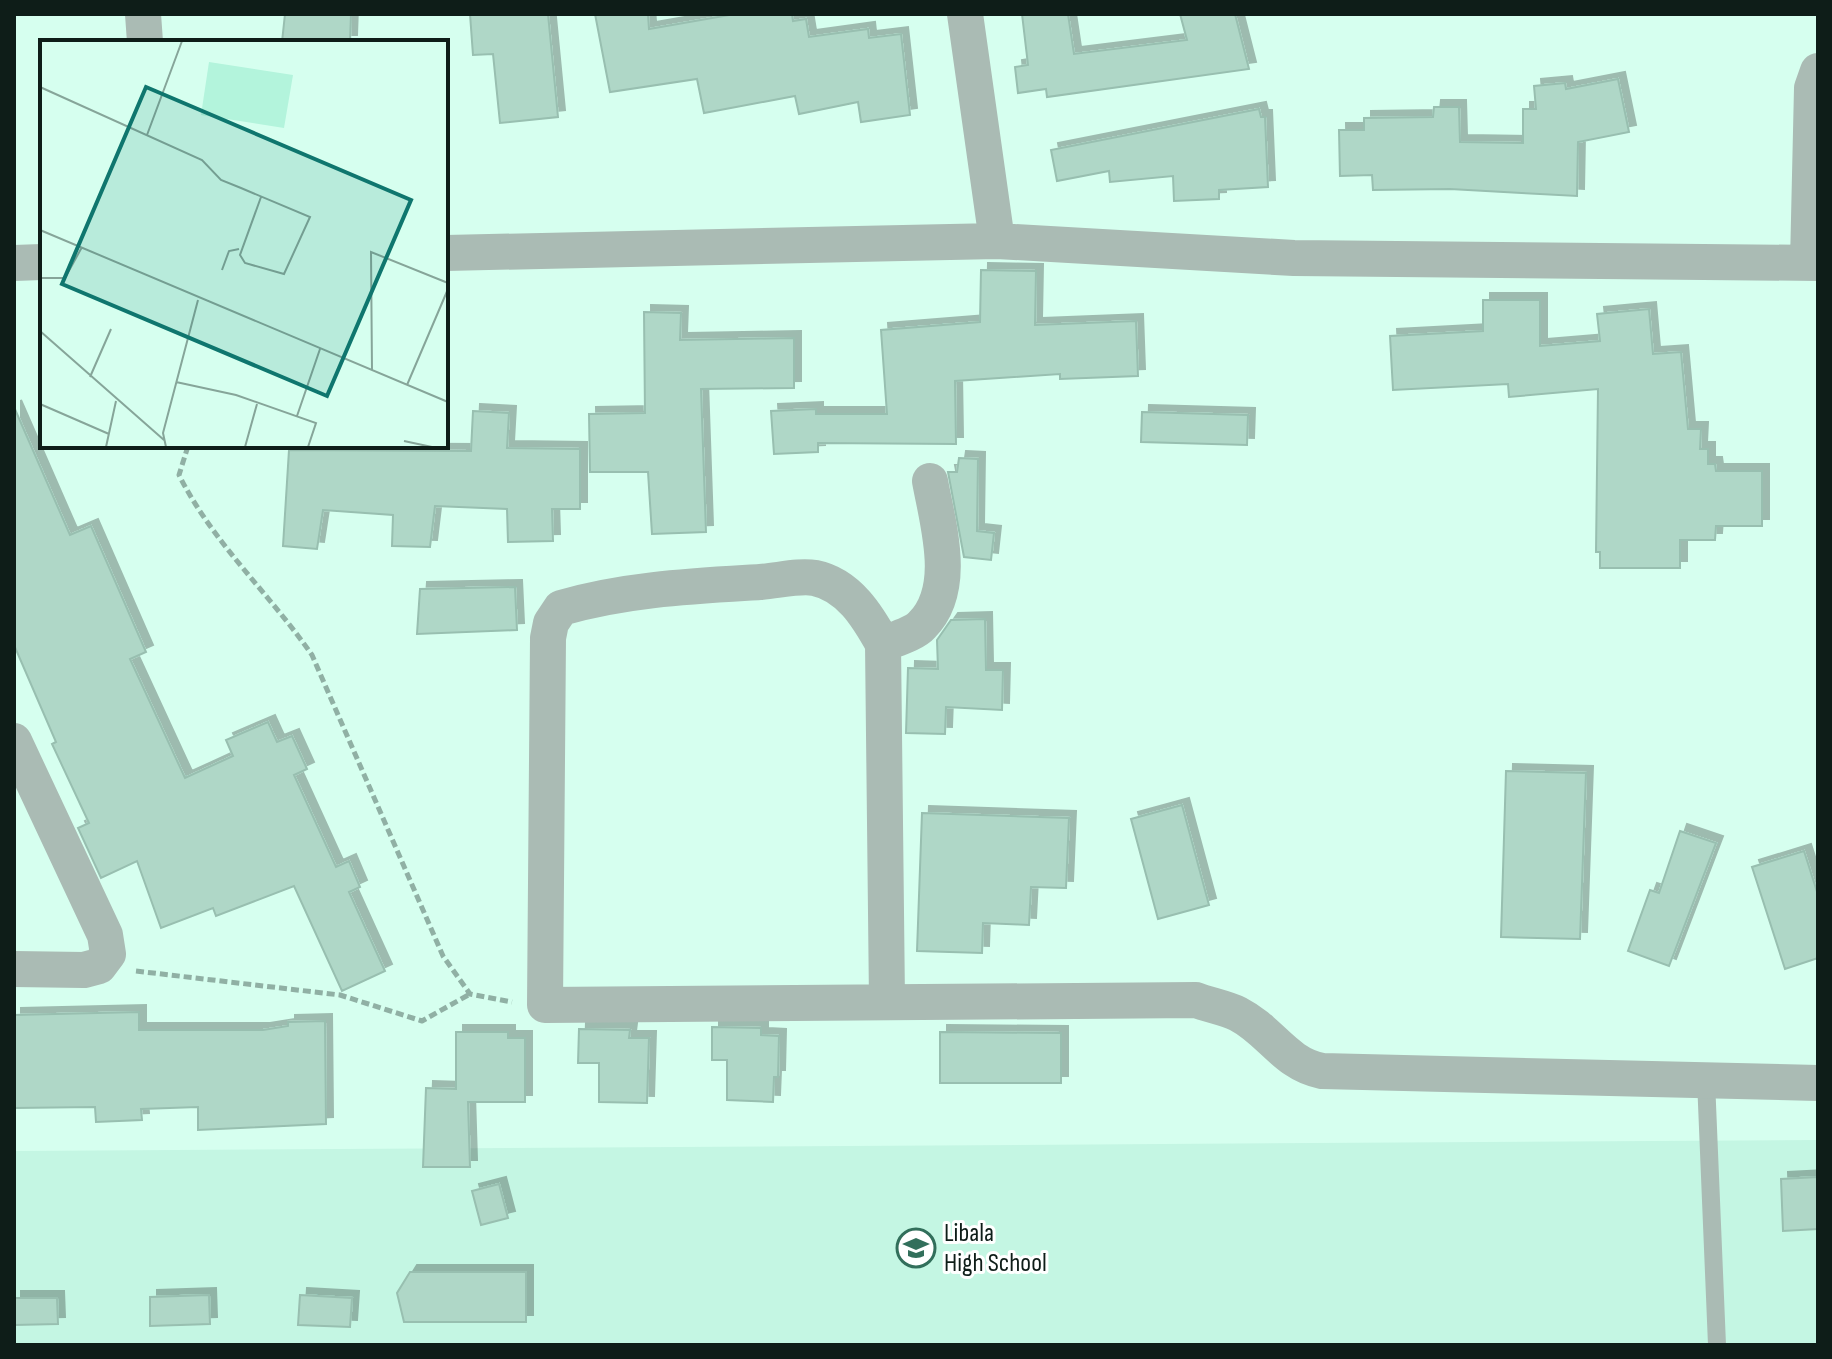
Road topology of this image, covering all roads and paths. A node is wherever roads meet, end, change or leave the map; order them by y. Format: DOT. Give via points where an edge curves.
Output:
graph roads {
  1 [pos="143,14"];
  2 [pos="965,14"];
  3 [pos="145,40"];
  4 [pos="1818,71"];
  5 [pos="997,241"];
  6 [pos="448,253"];
  7 [pos="40,262"];
  8 [pos="14,263"];
  9 [pos="1813,263"];
  10 [pos="187,448"];
  11 [pos="930,481"];
  12 [pos="883,644"];
  13 [pos="14,741"];
  14 [pos="99,966"];
  15 [pos="14,969"];
  16 [pos="470,994"];
  17 [pos="887,1001"];
  18 [pos="545,1005"];
  19 [pos="1706,1080"];
  20 [pos="1818,1083"];
  21 [pos="1717,1345"];
  1 -- 3 [label="street"];
  2 -- 5 [label="street"];
  4 -- 9 [label="street" via="1812,88"];
  5 -- 6 [label="street"];
  5 -- 9 [label="street" via="1294,258"];
  7 -- 8 [label="street"];
  10 -- 16 [label="path" via="179,475 197,511 258,589 282,611 312,655 443,956"];
  11 -- 12 [label="street" via="943,577 937,605 921,628"];
  12 -- 17 [label="street"];
  12 -- 18 [label="street" via="864,610 815,578 676,587 561,608 548,638 544,729"];
  13 -- 14 [label="street" via="105,935 108,954"];
  14 -- 15 [label="street"];
  14 -- 16 [label="path" via="340,995 422,1021"];
  16 -- 18 [label="path"];
  17 -- 18 [label="street"];
  17 -- 19 [label="street" via="1196,1000 1239,1015 1287,1057 1322,1071"];
  19 -- 20 [label="street"];
  19 -- 21 [label="lane"];
}
